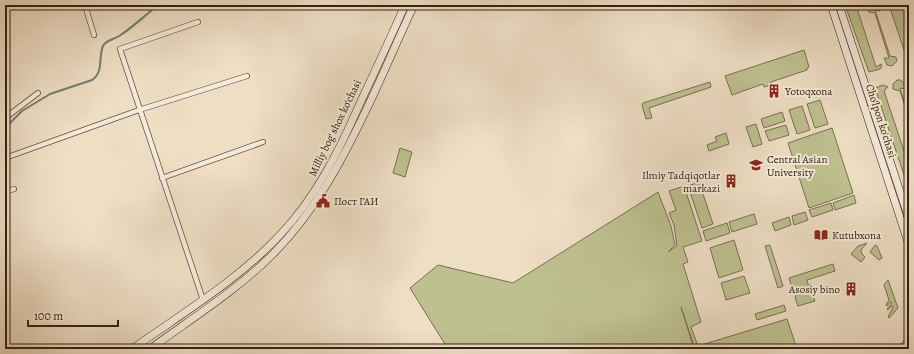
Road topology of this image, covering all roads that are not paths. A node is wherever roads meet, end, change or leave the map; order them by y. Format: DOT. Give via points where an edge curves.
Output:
graph roads {
  1 [pos="84,5"];
  2 [pos="405,5"];
  3 [pos="414,5"];
  4 [pos="831,5"];
  5 [pos="839,5"];
  6 [pos="198,22"];
  7 [pos="94,35"];
  8 [pos="247,76"];
  9 [pos="38,93"];
  10 [pos="5,101"];
  11 [pos="139,110"];
  12 [pos="6,116"];
  13 [pos="263,142"];
  14 [pos="5,158"];
  15 [pos="895,175"];
  16 [pos="162,178"];
  17 [pos="14,189"];
  18 [pos="5,192"];
  19 [pos="909,208"];
  20 [pos="909,219"];
  21 [pos="909,245"];
  22 [pos="203,300"];
  23 [pos="909,341"];
  24 [pos="132,349"];
  25 [pos="150,349"];
  26 [pos="902,349"];
  1 -- 7 [label="street"];
  2 -- 22 [label="main road, Milliy bog‘ shox ko‘chasi" via="349,128 316,190 293,221 267,248 240,273"];
  3 -- 25 [label="main road, Milliy bog‘ shox ko‘chasi" via="345,153 312,209 273,254 244,280"];
  4 -- 21 [label="main road, Cho'lpon ko'chasi"];
  5 -- 15 [label="main road, Cho'lpon ko'chasi"];
  6 -- 11 [label="street" via="120,49"];
  8 -- 11 [label="street"];
  9 -- 12 [label="street"];
  10 -- 12 [label="street"];
  11 -- 14 [label="street"];
  11 -- 16 [label="street"];
  13 -- 16 [label="street"];
  15 -- 19 [label="main road"];
  15 -- 20 [label="main road, Cho'lpon ko'chasi"];
  16 -- 22 [label="street"];
  17 -- 18 [label="street"];
  22 -- 24 [label="main road, Milliy bog‘ shox ko‘chasi"];
  23 -- 26 [label="main road"];
}
